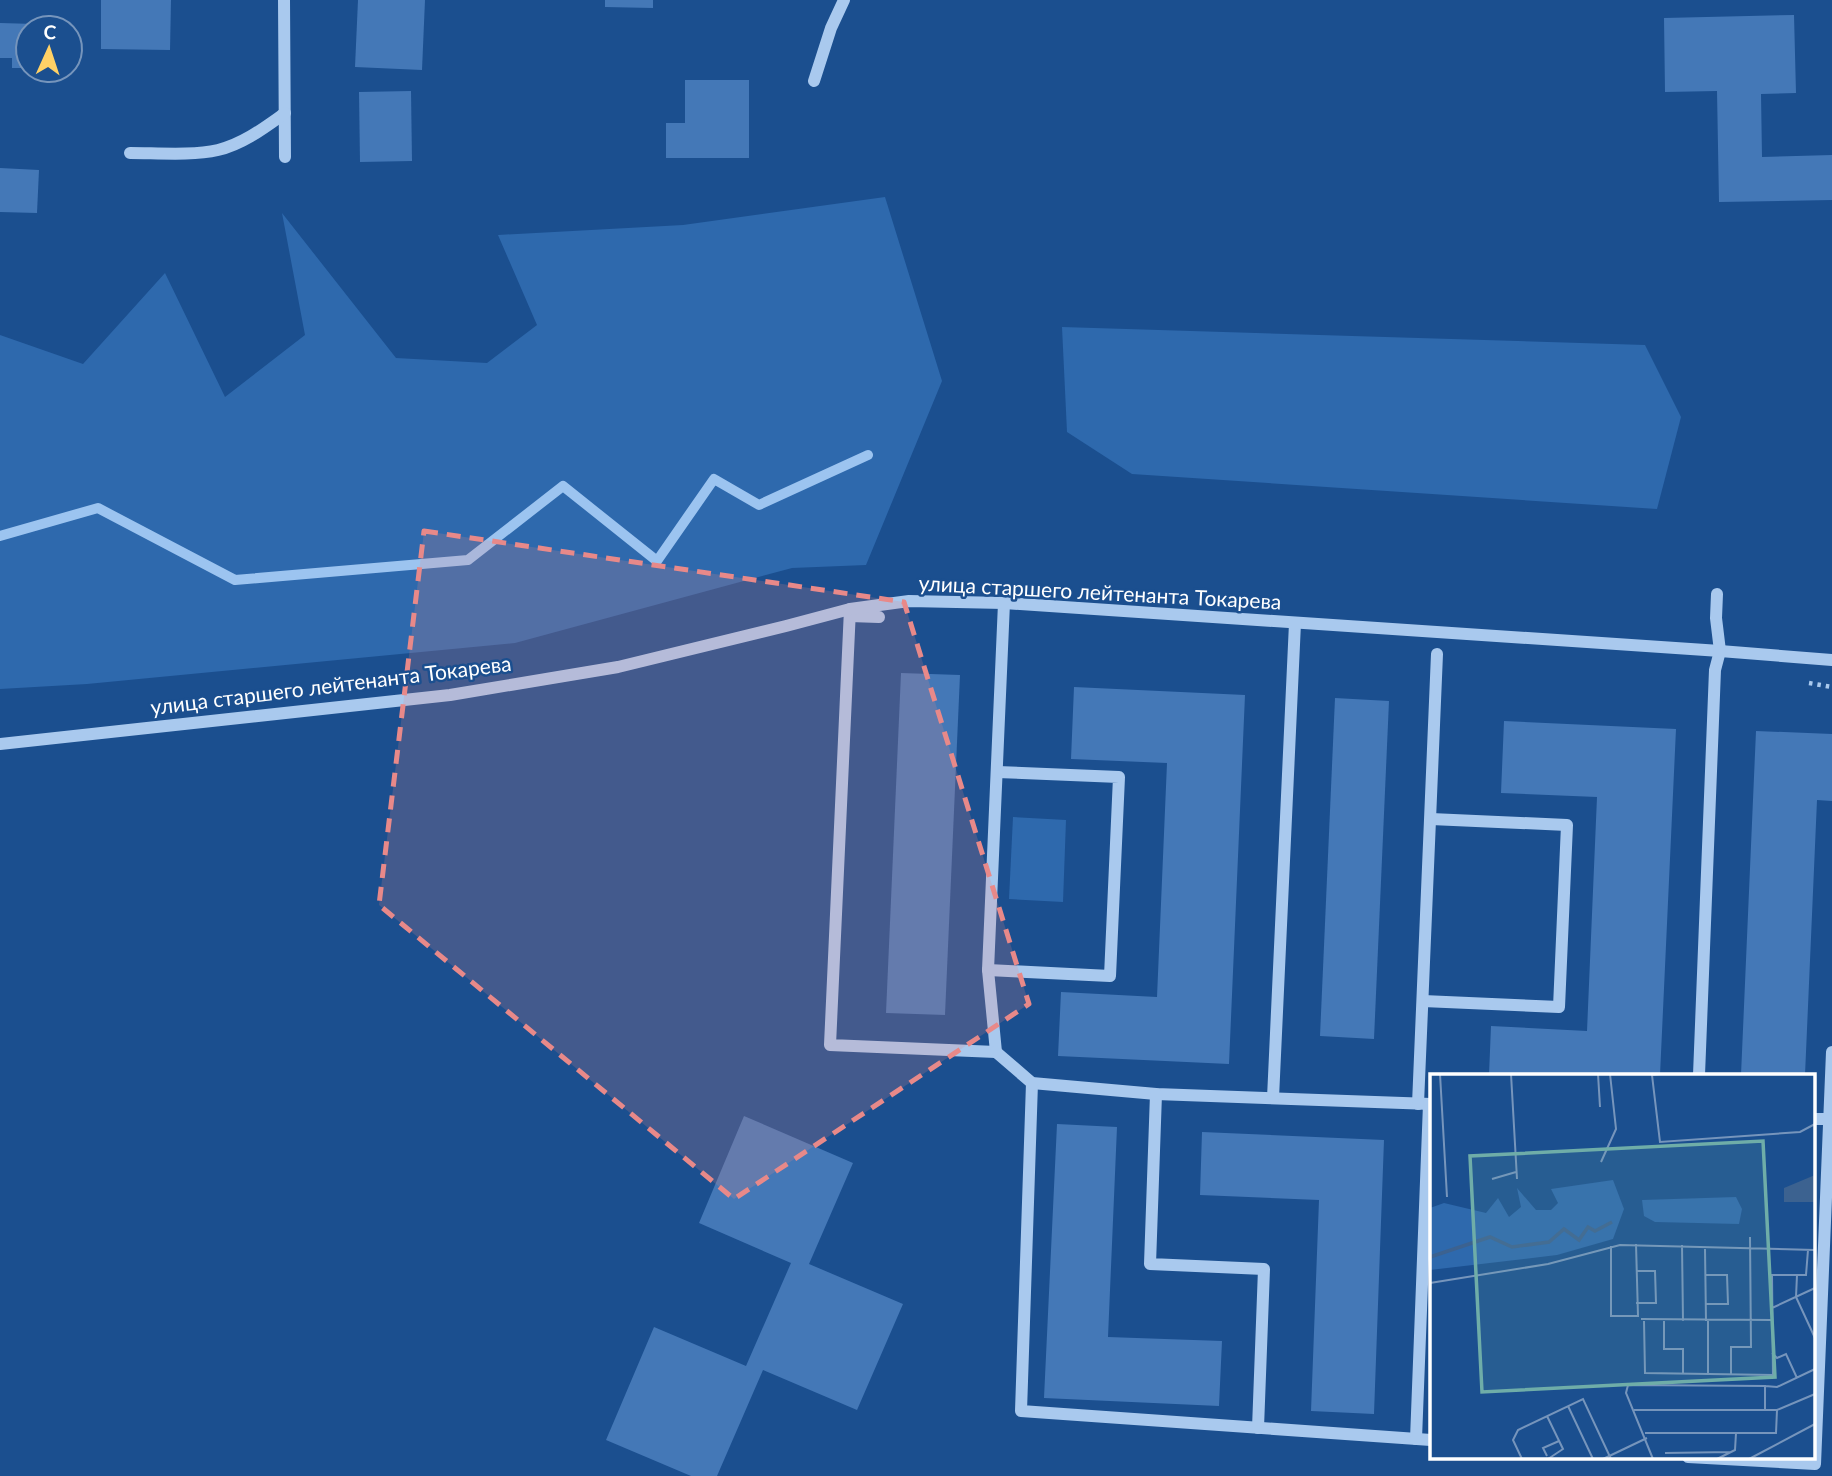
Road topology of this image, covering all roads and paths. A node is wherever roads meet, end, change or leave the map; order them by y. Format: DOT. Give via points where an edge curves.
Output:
graph roads {
  1 [pos="284,0"];
  2 [pos="844,0"];
  3 [pos="814,81"];
  4 [pos="285,113"];
  5 [pos="130,153"];
  6 [pos="285,157"];
  7 [pos="1717,594"];
  8 [pos="1004,603"];
  9 [pos="850,613"];
  10 [pos="879,617"];
  11 [pos="1295,623"];
  12 [pos="1720,651"];
  13 [pos="1437,654"];
  14 [pos="1832,660"];
  15 [pos="0,744"];
  16 [pos="997,772"];
  17 [pos="1431,819"];
  18 [pos="988,970"];
  19 [pos="1423,1001"];
  20 [pos="996,1052"];
  21 [pos="1832,1052"];
  22 [pos="1699,1074"];
  23 [pos="1032,1083"];
  24 [pos="1156,1094"];
  25 [pos="1273,1098"];
  26 [pos="1426,1104"];
  27 [pos="1814,1119"];
  28 [pos="1829,1119"];
  29 [pos="1821,1327"];
  30 [pos="1832,1339"];
  31 [pos="1258,1428"];
  32 [pos="1416,1439"];
  33 [pos="1430,1440"];
  34 [pos="1706,1458"];
  1 -- 4 [label="street"];
  2 -- 3 [label="street"];
  4 -- 5 [label="street" via="254,135 218,150"];
  4 -- 6 [label="street"];
  7 -- 12 [label="street"];
  8 -- 9 [label="street, улица старшего лейтенанта Токарева" via="909,601"];
  8 -- 11 [label="street, улица старшего лейтенанта Токарева"];
  8 -- 16 [label="street"];
  9 -- 10 [label="street"];
  9 -- 15 [label="street, улица старшего лейтенанта Токарева" via="618,667 450,695"];
  9 -- 20 [label="street" via="830,1045"];
  11 -- 12 [label="street, улица старшего лейтенанта Токарева"];
  11 -- 25 [label="street"];
  12 -- 14 [label="street, улица старшего лейтенанта Токарева"];
  12 -- 22 [label="street"];
  13 -- 17 [label="street"];
  16 -- 18 [label="street"];
  16 -- 18 [label="street" via="1119,777 1110,976"];
  17 -- 19 [label="street"];
  17 -- 19 [label="street" via="1567,825 1559,1007"];
  18 -- 20 [label="street"];
  19 -- 26 [label="street"];
  20 -- 23 [label="street"];
  21 -- 28 [label="street"];
  23 -- 24 [label="street"];
  23 -- 31 [label="street" via="1021,1410"];
  24 -- 25 [label="street"];
  24 -- 31 [label="street" via="1150,1264 1264,1269"];
  25 -- 26 [label="street"];
  26 -- 32 [label="street"];
  27 -- 28 [label="street"];
  28 -- 29 [label="street"];
  29 -- 30 [label="street"];
  29 -- 34 [label="street" via="1815,1464"];
  31 -- 32 [label="street"];
  32 -- 33 [label="street"];
}
